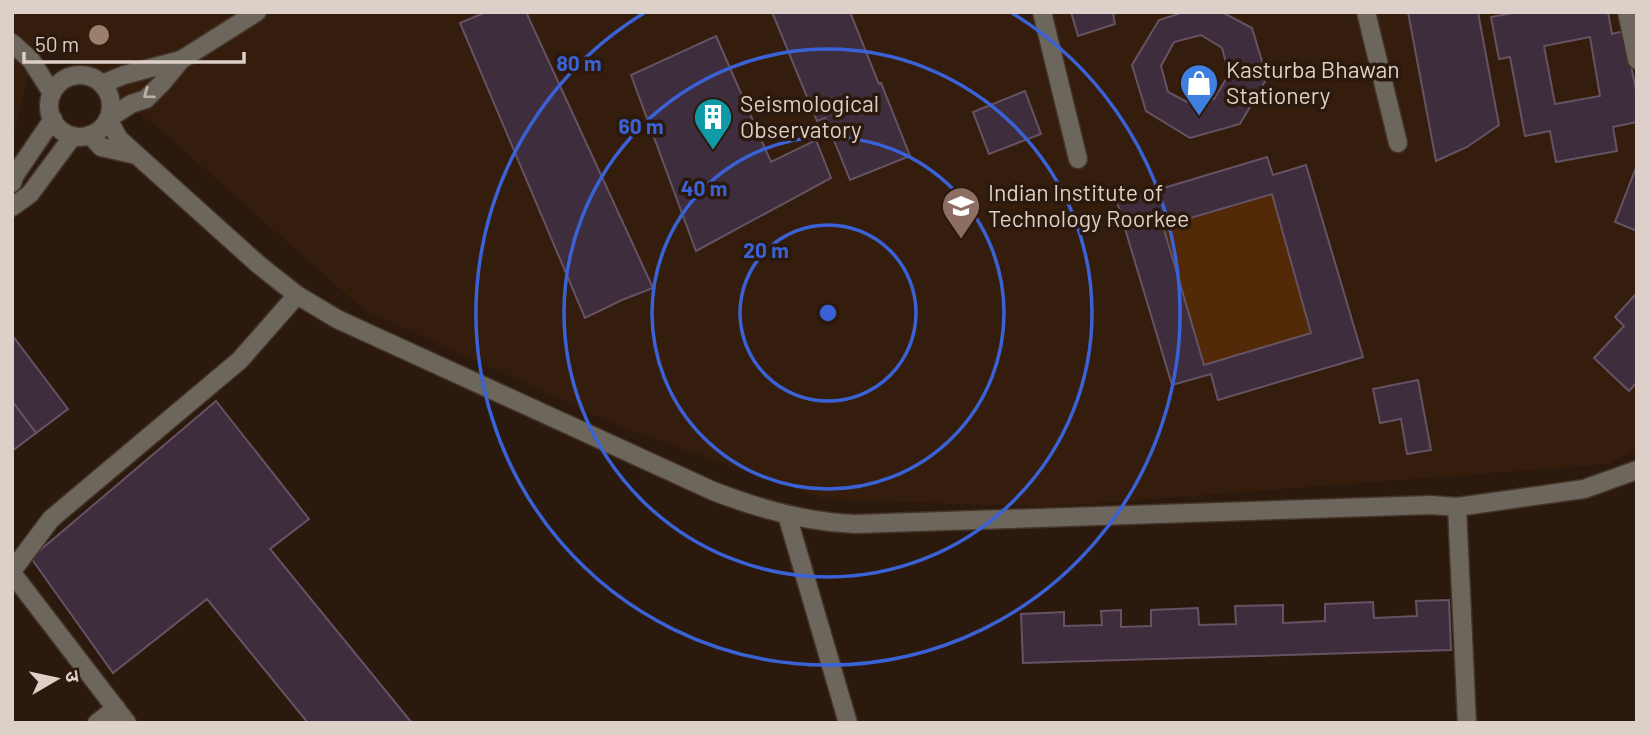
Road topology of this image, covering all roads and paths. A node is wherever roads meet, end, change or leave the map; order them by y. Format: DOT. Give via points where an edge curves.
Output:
graph roads {
  1 [pos="257,12"];
  2 [pos="1042,12"];
  3 [pos="1366,12"];
  4 [pos="1627,12"];
  5 [pos="12,43"];
  6 [pos="31,60"];
  7 [pos="181,60"];
  8 [pos="1637,60"];
  9 [pos="67,78"];
  10 [pos="102,84"];
  11 [pos="52,93"];
  12 [pos="52,119"];
  13 [pos="108,119"];
  14 [pos="81,135"];
  15 [pos="1398,143"];
  16 [pos="136,155"];
  17 [pos="1078,159"];
  18 [pos="12,183"];
  19 [pos="12,207"];
  20 [pos="297,295"];
  21 [pos="1637,470"];
  22 [pos="1457,507"];
  23 [pos="788,515"];
  24 [pos="12,572"];
  25 [pos="116,708"];
  26 [pos="97,723"];
  27 [pos="127,723"];
  28 [pos="848,723"];
  29 [pos="1467,723"];
  1 -- 7 [label="street"];
  2 -- 17 [label="street"];
  3 -- 15 [label="street"];
  4 -- 8 [label="street"];
  5 -- 6 [label="street"];
  6 -- 9 [label="street"];
  6 -- 11 [label="street"];
  7 -- 10 [label="street"];
  7 -- 13 [label="street, one-way" via="146,99"];
  9 -- 10 [label="street" via="86,75"];
  9 -- 11 [label="street"];
  10 -- 13 [label="street" via="110,101"];
  11 -- 12 [label="street"];
  12 -- 14 [label="street" via="58,127"];
  12 -- 18 [label="street"];
  13 -- 14 [label="street"];
  13 -- 16 [label="street" via="119,139"];
  14 -- 16 [label="street" via="101,147"];
  14 -- 19 [label="street" via="30,194"];
  16 -- 20 [label="street"];
  20 -- 23 [label="street" via="337,319 713,491"];
  20 -- 24 [label="street" via="240,360 51,520"];
  21 -- 22 [label="street" via="1584,489"];
  22 -- 23 [label="street" via="855,524"];
  22 -- 29 [label="street"];
  23 -- 28 [label="street"];
  24 -- 25 [label="street"];
  25 -- 26 [label="street"];
  25 -- 27 [label="street"];
}
